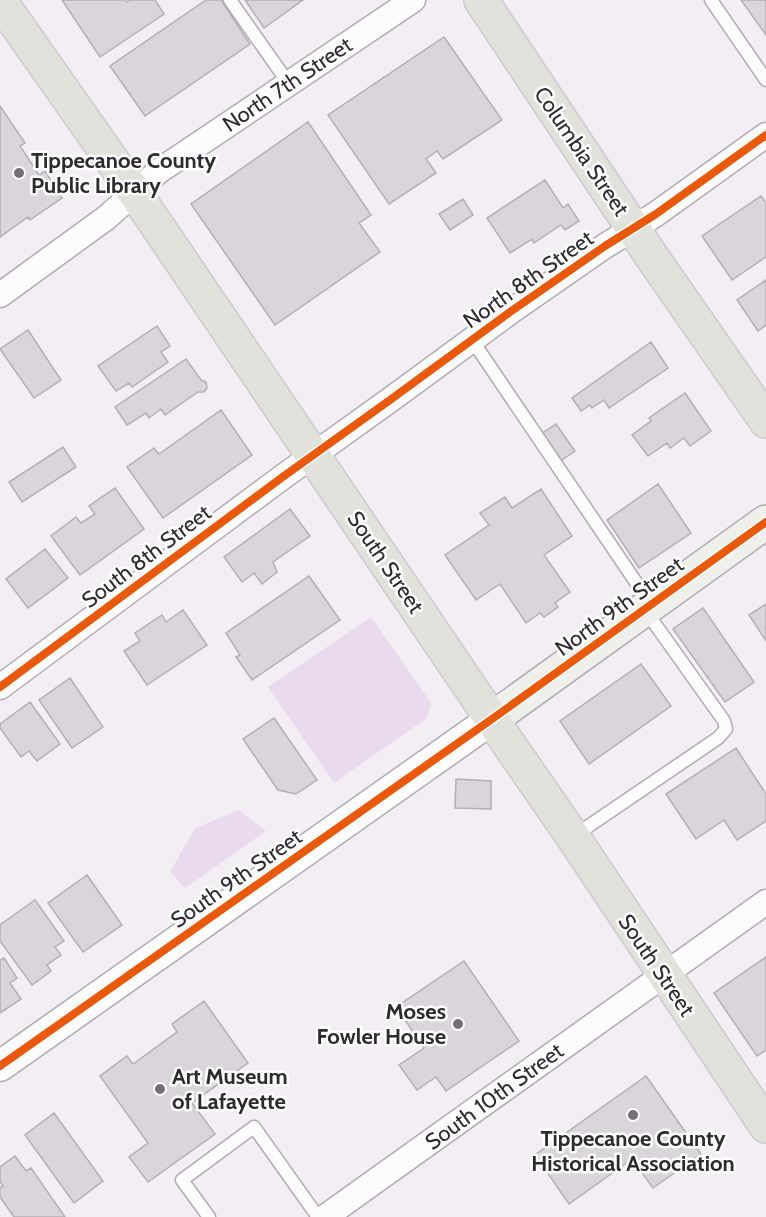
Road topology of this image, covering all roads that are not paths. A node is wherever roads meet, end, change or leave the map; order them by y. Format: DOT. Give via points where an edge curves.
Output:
graph roads {
  1 [pos="230,0"];
  2 [pos="413,0"];
  3 [pos="481,0"];
  4 [pos="711,0"];
  5 [pos="0,1"];
  6 [pos="766,80"];
  7 [pos="289,84"];
  8 [pos="766,135"];
  9 [pos="135,193"];
  10 [pos="634,228"];
  11 [pos="0,294"];
  12 [pos="472,340"];
  13 [pos="766,421"];
  14 [pos="313,455"];
  15 [pos="766,522"];
  16 [pos="648,607"];
  17 [pos="0,687"];
  18 [pos="492,719"];
  19 [pos="573,837"];
  20 [pos="766,902"];
  21 [pos="664,975"];
  22 [pos="0,1066"];
  23 [pos="766,1126"];
  24 [pos="209,1217"];
  25 [pos="318,1217"];
  26 [pos="325,1217"];
  1 -- 7 [label="lane"];
  2 -- 7 [label="street, North 7th Street"];
  3 -- 10 [label="main road, Columbia Street"];
  4 -- 6 [label="lane"];
  5 -- 9 [label="main road, South Street"];
  7 -- 9 [label="street, North 7th Street" via="159,171"];
  8 -- 10 [label="street, North 8th Street"];
  9 -- 11 [label="street, North 7th Street"];
  9 -- 14 [label="main road, South Street"];
  10 -- 12 [label="street, North 8th Street"];
  10 -- 13 [label="main road, Columbia Street"];
  12 -- 14 [label="street, North 8th Street"];
  12 -- 16 [label="lane"];
  14 -- 17 [label="street, South 8th Street"];
  14 -- 18 [label="main road, South Street"];
  15 -- 16 [label="main road, North 9th Street"];
  16 -- 18 [label="main road, North 9th Street"];
  16 -- 19 [label="lane" via="726,729"];
  18 -- 19 [label="main road, South Street"];
  18 -- 22 [label="street, South 9th Street"];
  19 -- 21 [label="main road, South Street"];
  20 -- 21 [label="street, South 10th Street"];
  21 -- 23 [label="main road, South Street"];
  21 -- 26 [label="street, South 10th Street"];
  24 -- 25 [label="lane" via="182,1180 254,1127"];
}
